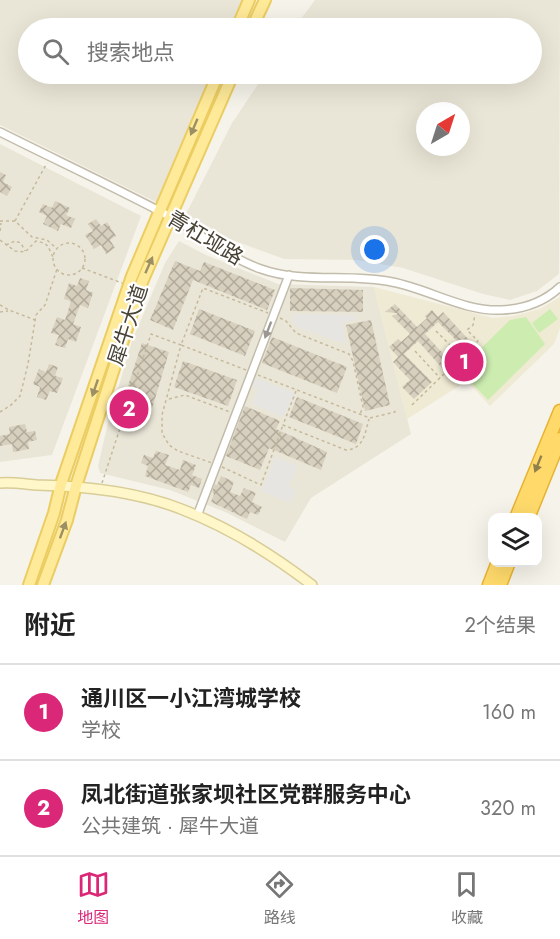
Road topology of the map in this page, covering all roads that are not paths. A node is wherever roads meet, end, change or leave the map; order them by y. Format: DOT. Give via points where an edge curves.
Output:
graph roads {
  1 [pos="249,0"];
  2 [pos="265,0"];
  3 [pos="241,18"];
  4 [pos="257,18"];
  5 [pos="214,84"];
  6 [pos="229,84"];
  7 [pos="0,132"];
  8 [pos="159,210"];
  9 [pos="170,216"];
  10 [pos="289,275"];
  11 [pos="560,287"];
  12 [pos="560,411"];
  13 [pos="560,439"];
  14 [pos="0,483"];
  15 [pos="61,484"];
  16 [pos="76,486"];
  17 [pos="518,513"];
  18 [pos="530,513"];
  19 [pos="197,516"];
  20 [pos="496,567"];
  21 [pos="507,567"];
  22 [pos="29,585"];
  23 [pos="43,585"];
  24 [pos="312,585"];
  25 [pos="489,585"];
  26 [pos="500,585"];
  1 -- 3 [label="main road"];
  2 -- 4 [label="main road"];
  5 -- 8 [label="main road, 犀牛大道, one-way"];
  6 -- 9 [label="main road, 犀牛大道"];
  7 -- 8 [label="street, 青杠垭路"];
  8 -- 9 [label="street, 青杠垭路"];
  8 -- 15 [label="main road, 犀牛大道, one-way"];
  9 -- 10 [label="street, 青杠垭路" via="228,255 263,270"];
  16 -- 9 [label="main road, 犀牛大道, one-way" via="142,282"];
  10 -- 11 [label="street, 青杠垭路" via="392,282 477,308 500,310 538,302"];
  10 -- 19 [label="street, one-way"];
  12 -- 17 [label="highway, one-way"];
  13 -- 18 [label="highway"];
  14 -- 15 [label="street"];
  15 -- 16 [label="street"];
  15 -- 22 [label="main road, 犀牛大道"];
  16 -- 19 [label="street" via="134,496"];
  23 -- 16 [label="main road, 犀牛大道, one-way"];
  19 -- 24 [label="street" via="288,566"];
  20 -- 25 [label="highway"];
  21 -- 26 [label="highway"];
}
